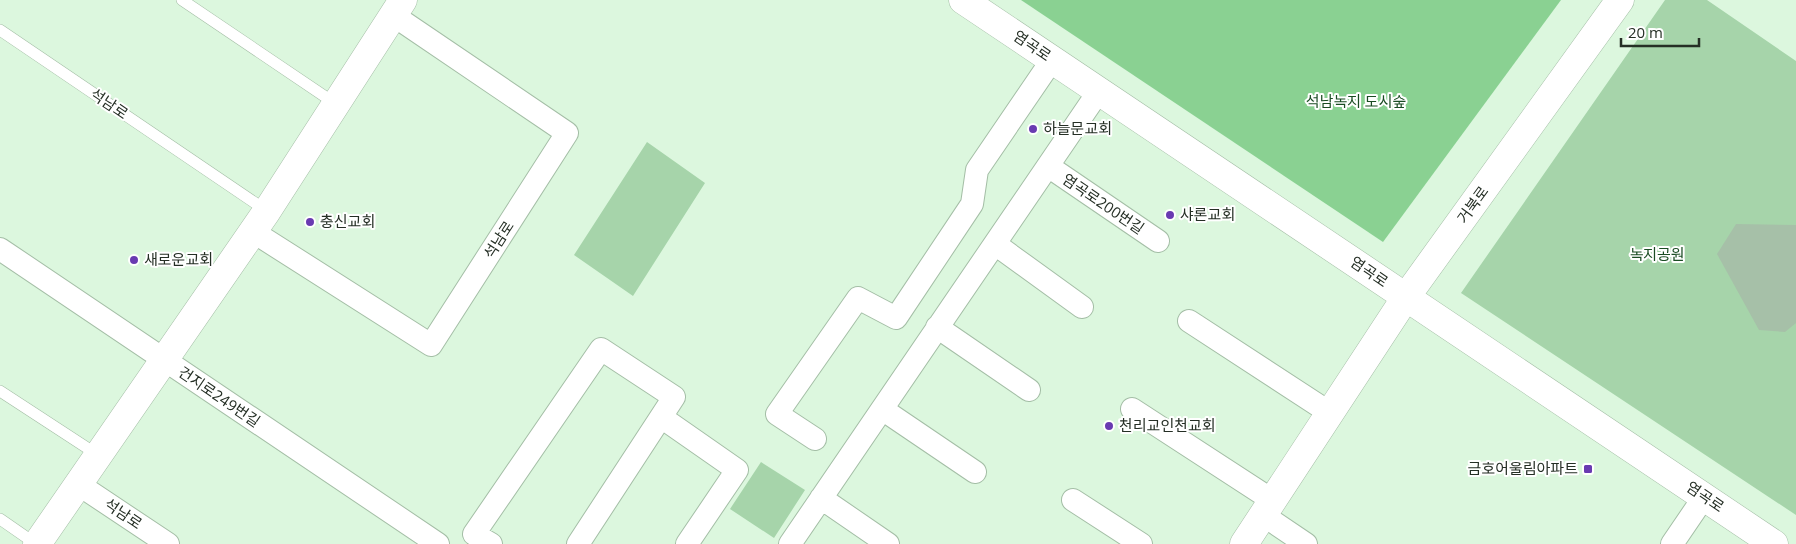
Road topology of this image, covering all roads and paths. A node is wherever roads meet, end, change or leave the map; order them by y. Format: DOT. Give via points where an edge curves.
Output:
graph roads {
  1 [pos="182,0"];
  2 [pos="963,0"];
  3 [pos="1620,0"];
  4 [pos="398,8"];
  5 [pos="0,30"];
  6 [pos="1052,60"];
  7 [pos="1099,91"];
  8 [pos="336,104"];
  9 [pos="1048,166"];
  10 [pos="260,221"];
  11 [pos="1158,241"];
  12 [pos="994,244"];
  13 [pos="0,249"];
  14 [pos="1406,297"];
  15 [pos="1082,307"];
  16 [pos="1189,320"];
  17 [pos="937,327"];
  18 [pos="163,359"];
  19 [pos="1029,390"];
  20 [pos="0,391"];
  21 [pos="882,409"];
  22 [pos="1132,410"];
  23 [pos="1330,413"];
  24 [pos="661,417"];
  25 [pos="815,439"];
  26 [pos="98,455"];
  27 [pos="975,472"];
  28 [pos="78,484"];
  29 [pos="1704,497"];
  30 [pos="821,498"];
  31 [pos="1073,500"];
  32 [pos="1268,508"];
  33 [pos="0,520"];
  34 [pos="36,544"];
  35 [pos="168,544"];
  36 [pos="438,544"];
  37 [pos="491,544"];
  38 [pos="578,544"];
  39 [pos="687,544"];
  40 [pos="790,544"];
  41 [pos="888,544"];
  42 [pos="1141,544"];
  43 [pos="1244,544"];
  44 [pos="1306,544"];
  45 [pos="1672,544"];
  46 [pos="1774,544"];
  1 -- 8 [label="lane"];
  2 -- 6 [label="street, 염곡로"];
  3 -- 14 [label="street, 거북로"];
  4 -- 8 [label="street, 석남로"];
  4 -- 10 [label="street, 석남로" via="567,133 431,345"];
  5 -- 10 [label="lane, 석남로"];
  6 -- 7 [label="street, 염곡로"];
  6 -- 25 [label="street" via="978,170 972,204 896,318 858,298 777,414"];
  7 -- 9 [label="street, 염곡로200번길"];
  7 -- 14 [label="street, 염곡로"];
  8 -- 10 [label="street, 석남로"];
  9 -- 11 [label="street, 염곡로200번길"];
  9 -- 12 [label="street, 염곡로200번길"];
  10 -- 18 [label="street, 석남로"];
  12 -- 15 [label="street"];
  12 -- 17 [label="street, 염곡로200번길"];
  13 -- 18 [label="street, 건지로249번길"];
  14 -- 23 [label="street, 거북로"];
  14 -- 29 [label="street, 염곡로"];
  16 -- 23 [label="street"];
  17 -- 19 [label="street"];
  17 -- 21 [label="street, 염곡로200번길"];
  18 -- 26 [label="street, 석남로"];
  18 -- 36 [label="street, 건지로249번길"];
  20 -- 26 [label="lane"];
  21 -- 27 [label="street"];
  21 -- 30 [label="street, 염곡로200번길"];
  22 -- 32 [label="street"];
  23 -- 32 [label="street, 거북로"];
  24 -- 37 [label="street" via="674,397 600,349 474,534"];
  24 -- 38 [label="street"];
  24 -- 39 [label="street" via="737,470"];
  26 -- 28 [label="street, 석남로"];
  28 -- 34 [label="street, 석남로"];
  28 -- 35 [label="street, 석남로"];
  29 -- 45 [label="street"];
  29 -- 46 [label="street, 염곡로"];
  30 -- 40 [label="street, 염곡로200번길"];
  30 -- 41 [label="street"];
  31 -- 42 [label="street"];
  32 -- 43 [label="street, 거북로"];
  32 -- 44 [label="street"];
  33 -- 34 [label="lane, 석남로"];
}
